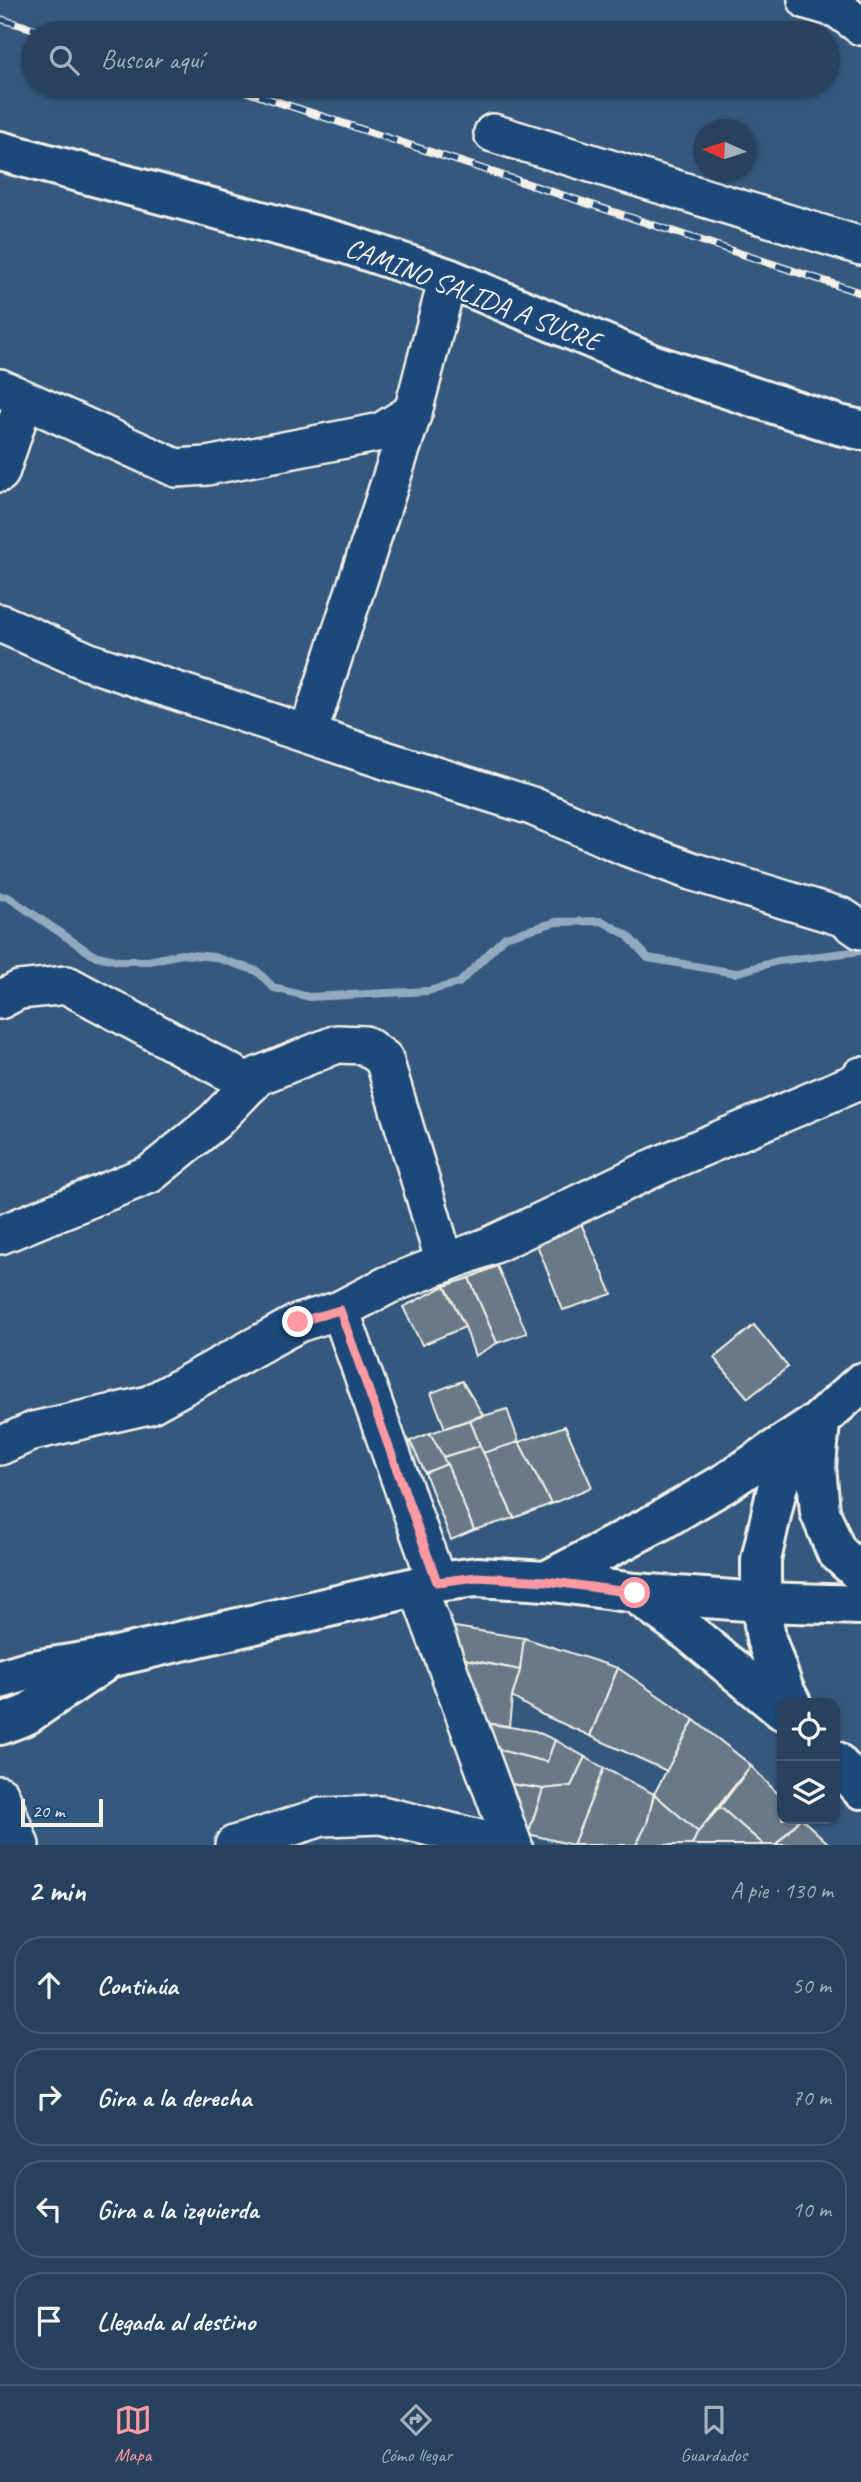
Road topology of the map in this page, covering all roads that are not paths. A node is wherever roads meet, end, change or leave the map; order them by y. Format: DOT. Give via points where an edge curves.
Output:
graph roads {
  1 [pos="807,0"];
  2 [pos="861,26"];
  3 [pos="492,133"];
  4 [pos="0,151"];
  5 [pos="861,246"];
  6 [pos="448,278"];
  7 [pos="12,394"];
  8 [pos="412,412"];
  9 [pos="861,430"];
  10 [pos="0,473"];
  11 [pos="0,623"];
  12 [pos="308,734"];
  13 [pos="861,930"];
  14 [pos="0,1000"];
  15 [pos="861,1076"];
  16 [pos="251,1084"];
  17 [pos="0,1235"];
  18 [pos="445,1263"];
  19 [pos="340,1310"];
  20 [pos="861,1383"];
  21 [pos="820,1420"];
  22 [pos="0,1446"];
  23 [pos="861,1574"];
  24 [pos="546,1581"];
  25 [pos="428,1585"];
  26 [pos="635,1593"];
  27 [pos="761,1602"];
  28 [pos="861,1605"];
  29 [pos="108,1658"];
  30 [pos="0,1679"];
  31 [pos="788,1698"];
  32 [pos="777,1706"];
  33 [pos="0,1725"];
  34 [pos="840,1766"];
  35 [pos="861,1789"];
  36 [pos="0,1795"];
  37 [pos="20,1845"];
  38 [pos="234,1845"];
  39 [pos="504,1845"];
  40 [pos="513,1845"];
  1 -- 2 [label="street" via="838,9"];
  3 -- 5 [label="street"];
  4 -- 6 [label="main road, CAMINO SALIDA A SUCRE" via="343,243"];
  6 -- 8 [label="street"];
  6 -- 9 [label="main road, CAMINO SALIDA A SUCRE" via="652,364"];
  7 -- 8 [label="street" via="176,468 381,432"];
  7 -- 10 [label="street"];
  8 -- 12 [label="street"];
  11 -- 12 [label="street" via="89,662"];
  12 -- 13 [label="street" via="532,806 627,847 842,918"];
  14 -- 16 [label="street" via="19,990 67,985"];
  15 -- 18 [label="street" via="859,1081"];
  16 -- 17 [label="street" via="215,1121 150,1174"];
  16 -- 18 [label="street" via="258,1076 337,1044 365,1045 384,1059"];
  18 -- 19 [label="street"];
  19 -- 22 [label="street" via="298,1322 149,1405 33,1431"];
  19 -- 25 [label="street"];
  20 -- 21 [label="main road"];
  21 -- 23 [label="main road" via="816,1466 820,1512 835,1551"];
  21 -- 24 [label="main road" via="725,1483"];
  21 -- 27 [label="main road" via="778,1484 761,1560"];
  24 -- 25 [label="main road" via="477,1577"];
  24 -- 26 [label="main road"];
  25 -- 29 [label="main road"];
  25 -- 40 [label="street"];
  26 -- 27 [label="main road"];
  26 -- 32 [label="main road"];
  27 -- 28 [label="main road"];
  27 -- 31 [label="main road" via="766,1639"];
  29 -- 30 [label="main road"];
  29 -- 33 [label="main road" via="26,1715"];
  34 -- 35 [label="main road"];
  36 -- 37 [label="street"];
  38 -- 39 [label="street" via="322,1817 381,1815"];
}
